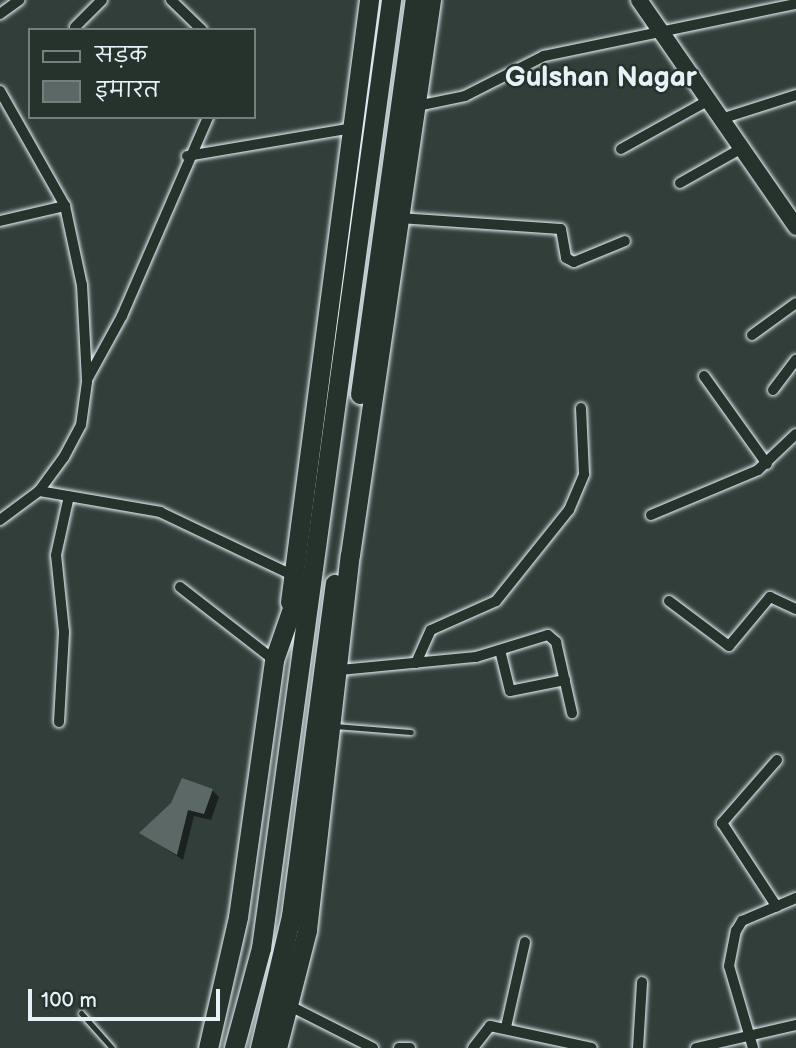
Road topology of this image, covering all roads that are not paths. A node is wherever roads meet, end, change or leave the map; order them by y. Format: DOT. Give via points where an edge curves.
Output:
graph roads {
  1 [pos="19,0"];
  2 [pos="102,0"];
  3 [pos="171,0"];
  4 [pos="369,0"];
  5 [pos="391,0"];
  6 [pos="415,0"];
  7 [pos="431,0"];
  8 [pos="639,0"];
  9 [pos="796,4"];
  10 [pos="0,14"];
  11 [pos="75,27"];
  12 [pos="200,28"];
  13 [pos="663,34"];
  14 [pos="0,91"];
  15 [pos="796,95"];
  16 [pos="709,100"];
  17 [pos="407,107"];
  18 [pos="723,118"];
  19 [pos="207,119"];
  20 [pos="352,128"];
  21 [pos="743,148"];
  22 [pos="621,149"];
  23 [pos="187,156"];
  24 [pos="680,183"];
  25 [pos="65,206"];
  26 [pos="399,218"];
  27 [pos="0,221"];
  28 [pos="796,227"];
  29 [pos="625,241"];
  30 [pos="796,303"];
  31 [pos="752,335"];
  32 [pos="796,360"];
  33 [pos="704,376"];
  34 [pos="87,382"];
  35 [pos="773,390"];
  36 [pos="581,408"];
  37 [pos="796,434"];
  38 [pos="767,464"];
  39 [pos="39,491"];
  40 [pos="69,496"];
  41 [pos="651,515"];
  42 [pos="0,520"];
  43 [pos="294,576"];
  44 [pos="315,577"];
  45 [pos="180,587"];
  46 [pos="669,601"];
  47 [pos="290,602"];
  48 [pos="796,609"];
  49 [pos="500,650"];
  50 [pos="274,660"];
  51 [pos="416,663"];
  52 [pos="340,670"];
  53 [pos="565,680"];
  54 [pos="572,713"];
  55 [pos="59,722"];
  56 [pos="324,725"];
  57 [pos="411,732"];
  58 [pos="777,760"];
  59 [pos="796,898"];
  60 [pos="777,907"];
  61 [pos="525,942"];
  62 [pos="642,982"];
  63 [pos="290,1006"];
  64 [pos="81,1013"];
  65 [pos="796,1025"];
  66 [pos="506,1027"];
  67 [pos="751,1043"];
  68 [pos="111,1048"];
  69 [pos="208,1048"];
  70 [pos="234,1048"];
  71 [pos="260,1048"];
  72 [pos="277,1048"];
  73 [pos="373,1048"];
  74 [pos="399,1048"];
  75 [pos="410,1048"];
  76 [pos="473,1048"];
  77 [pos="592,1048"];
  78 [pos="638,1048"];
  79 [pos="696,1048"];
  1 -- 10 [label="street"];
  2 -- 11 [label="street"];
  3 -- 12 [label="street"];
  4 -- 20 [label="highway"];
  5 -- 44 [label="highway"];
  6 -- 17 [label="highway"];
  7 -- 17 [label="highway"];
  8 -- 13 [label="street"];
  9 -- 13 [label="street"];
  13 -- 16 [label="street"];
  13 -- 17 [label="street" via="544,56 465,96"];
  14 -- 25 [label="street"];
  15 -- 18 [label="street"];
  16 -- 18 [label="street"];
  16 -- 22 [label="street"];
  17 -- 26 [label="highway"];
  17 -- 56 [label="highway"];
  18 -- 21 [label="street"];
  19 -- 23 [label="street"];
  20 -- 23 [label="street"];
  20 -- 43 [label="highway"];
  21 -- 24 [label="street"];
  21 -- 28 [label="street"];
  23 -- 34 [label="street" via="122,316"];
  25 -- 27 [label="street"];
  25 -- 34 [label="street" via="82,285"];
  26 -- 29 [label="street" via="561,229 566,258 574,262"];
  26 -- 52 [label="highway"];
  30 -- 31 [label="street"];
  32 -- 35 [label="street"];
  33 -- 38 [label="street"];
  34 -- 39 [label="street" via="81,425"];
  36 -- 51 [label="street" via="584,474 569,510 496,601 430,630"];
  37 -- 38 [label="street"];
  38 -- 41 [label="street"];
  39 -- 40 [label="street"];
  39 -- 42 [label="street"];
  40 -- 43 [label="street" via="160,512"];
  40 -- 55 [label="street" via="56,555 64,632"];
  43 -- 47 [label="highway"];
  44 -- 47 [label="highway"];
  44 -- 70 [label="highway" via="261,947"];
  45 -- 50 [label="street"];
  46 -- 48 [label="street" via="729,646 770,597"];
  47 -- 50 [label="highway"];
  49 -- 51 [label="street"];
  49 -- 53 [label="street" via="510,691"];
  49 -- 53 [label="street" via="548,635"];
  50 -- 69 [label="highway" via="238,917"];
  51 -- 52 [label="street"];
  52 -- 56 [label="highway"];
  53 -- 54 [label="street"];
  56 -- 57 [label="lane"];
  56 -- 63 [label="highway" via="307,930"];
  56 -- 71 [label="highway" via="284,957"];
  58 -- 60 [label="street" via="722,823"];
  59 -- 60 [label="street"];
  60 -- 67 [label="street" via="742,922 729,961"];
  61 -- 66 [label="street"];
  62 -- 78 [label="street"];
  63 -- 72 [label="highway"];
  63 -- 73 [label="street"];
  64 -- 68 [label="lane"];
  65 -- 67 [label="street"];
  66 -- 76 [label="street" via="487,1027"];
  66 -- 77 [label="street"];
  67 -- 79 [label="street"];
  74 -- 75 [label="street"];
}
